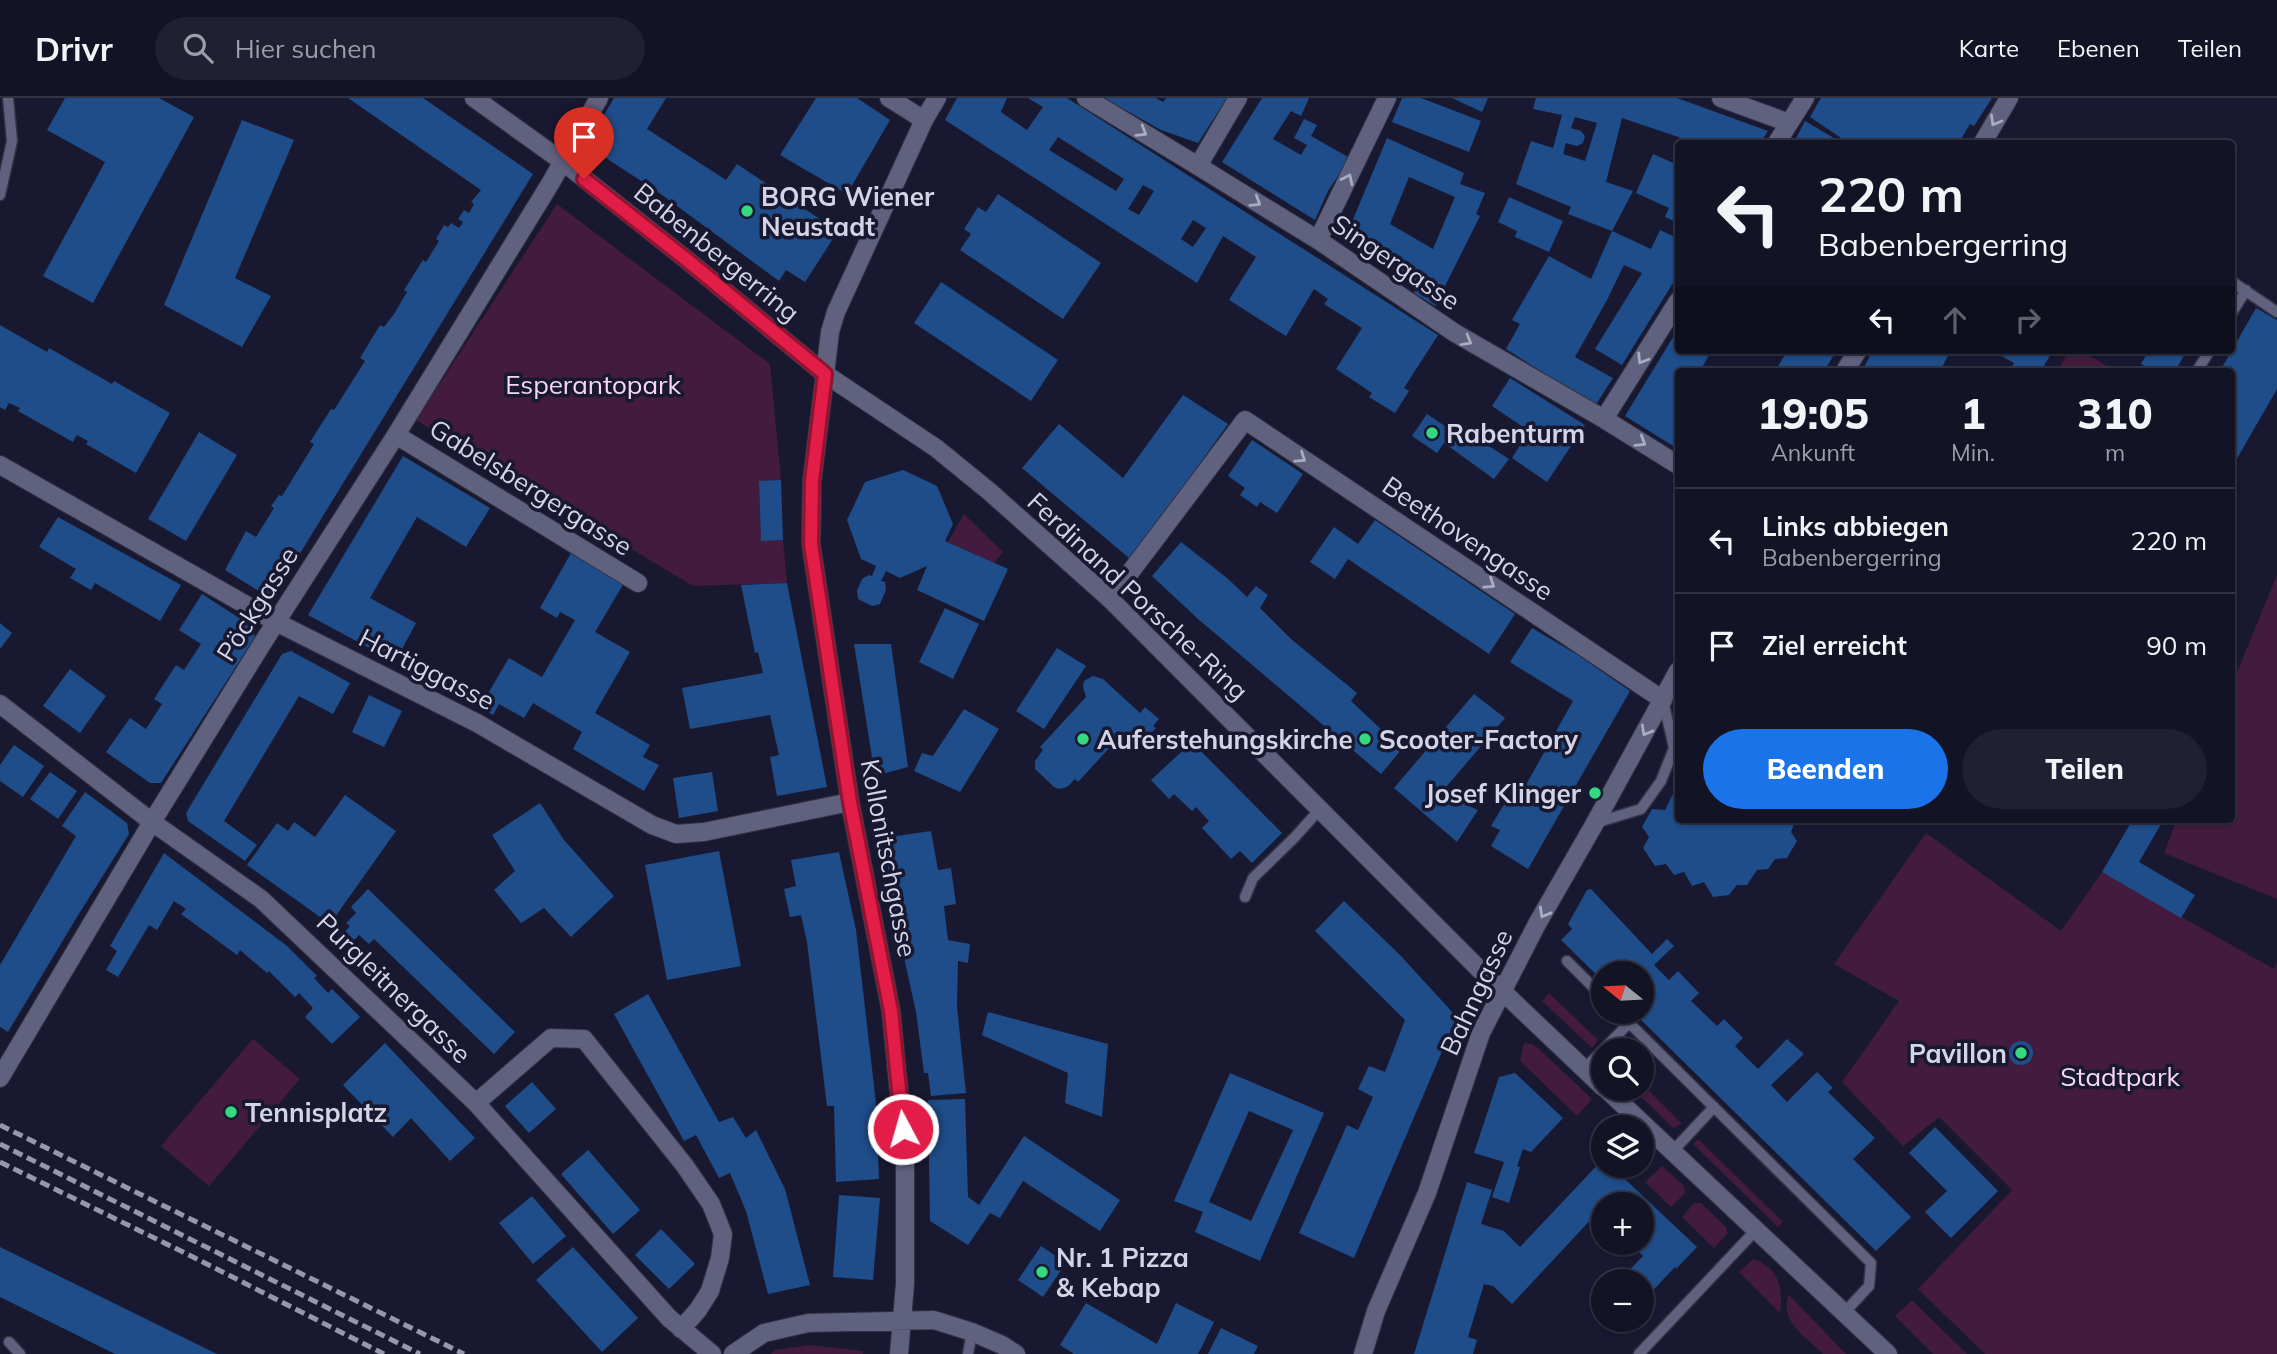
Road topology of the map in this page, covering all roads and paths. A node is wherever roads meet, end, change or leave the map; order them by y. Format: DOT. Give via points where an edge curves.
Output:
graph roads {
  1 [pos="8,98"];
  2 [pos="474,98"];
  3 [pos="599,98"];
  4 [pos="889,98"];
  5 [pos="937,98"];
  6 [pos="1086,98"];
  7 [pos="1238,98"];
  8 [pos="1387,98"];
  9 [pos="1721,98"];
  10 [pos="1805,98"];
  11 [pos="2008,98"];
  12 [pos="924,120"];
  13 [pos="1789,123"];
  14 [pos="1778,140"];
  15 [pos="1984,140"];
  16 [pos="562,161"];
  17 [pos="1198,166"];
  18 [pos="0,195"];
  19 [pos="1318,240"];
  20 [pos="2235,283"];
  21 [pos="2246,290"];
  22 [pos="1675,306"];
  23 [pos="2235,308"];
  24 [pos="2277,312"];
  25 [pos="825,374"];
  26 [pos="1604,419"];
  27 [pos="396,435"];
  28 [pos="1675,464"];
  29 [pos="0,465"];
  30 [pos="638,583"];
  31 [pos="1110,599"];
  32 [pos="276,622"];
  33 [pos="1675,677"];
  34 [pos="1663,700"];
  35 [pos="0,704"];
  36 [pos="850,802"];
  37 [pos="1320,809"];
  38 [pos="152,822"];
  39 [pos="1595,823"];
  40 [pos="1245,897"];
  41 [pos="1567,961"];
  42 [pos="1591,985"];
  43 [pos="1503,991"];
  44 [pos="1628,1024"];
  45 [pos="1630,1024"];
  46 [pos="1615,1038"];
  47 [pos="1591,1062"];
  48 [pos="1584,1069"];
  49 [pos="1591,1076"];
  50 [pos="0,1078"];
  51 [pos="1618,1101"];
  52 [pos="476,1103"];
  53 [pos="1714,1107"];
  54 [pos="1672,1152"];
  55 [pos="1755,1231"];
  56 [pos="1844,1313"];
  57 [pos="901,1320"];
  58 [pos="681,1329"];
  59 [pos="972,1332"];
  60 [pos="9,1342"];
  61 [pos="1006,1351"];
  62 [pos="20,1354"];
  63 [pos="712,1354"];
  64 [pos="733,1354"];
  65 [pos="899,1354"];
  66 [pos="968,1354"];
  67 [pos="1363,1354"];
  68 [pos="1639,1354"];
  69 [pos="1888,1354"];
  1 -- 18 [label="lane" via="12,141"];
  2 -- 16 [label="street, Babenbergerring"];
  3 -- 16 [label="street, Pöckgasse"];
  4 -- 12 [label="street"];
  5 -- 12 [label="street, Kollonitschgasse"];
  6 -- 17 [label="street, Singergasse, one-way"];
  7 -- 17 [label="street"];
  19 -- 8 [label="street, one-way"];
  9 -- 13 [label="street"];
  10 -- 13 [label="street"];
  11 -- 15 [label="street, one-way"];
  12 -- 25 [label="street, Kollonitschgasse" via="836,312"];
  13 -- 14 [label="street"];
  16 -- 25 [label="street, Babenbergerring"];
  16 -- 27 [label="street, Pöckgasse"];
  17 -- 19 [label="street, Singergasse, one-way"];
  19 -- 26 [label="street, Singergasse, one-way" via="1455,333"];
  20 -- 21 [label="lane"];
  21 -- 23 [label="lane"];
  21 -- 24 [label="lane"];
  22 -- 26 [label="street, one-way"];
  25 -- 31 [label="street, Ferdinand Porsche-Ring" via="936,448"];
  25 -- 36 [label="street, Kollonitschgasse" via="812,481 811,544"];
  26 -- 28 [label="street, Singergasse, one-way"];
  27 -- 30 [label="street, Gabelsbergergasse"];
  27 -- 32 [label="street, Pöckgasse"];
  29 -- 32 [label="street, Hartiggasse"];
  31 -- 34 [label="street, Beethovengasse, one-way" via="1245,420"];
  31 -- 37 [label="street, Ferdinand Porsche-Ring"];
  32 -- 36 [label="street, Hartiggasse" via="477,723 652,825 676,834"];
  32 -- 38 [label="street, Pöckgasse"];
  33 -- 34 [label="street, Bahngasse"];
  34 -- 39 [label="street, Bahngasse, one-way"];
  34 -- 39 [label="lane" via="1674,748 1661,781 1641,809"];
  35 -- 38 [label="street, Purgleitnergasse"];
  36 -- 57 [label="street, Kollonitschgasse" via="891,1011 905,1153"];
  37 -- 40 [label="lane" via="1253,878"];
  37 -- 43 [label="street, Ferdinand Porsche-Ring"];
  38 -- 50 [label="street, Pöckgasse"];
  38 -- 52 [label="street, Purgleitnergasse" via="261,899"];
  39 -- 43 [label="street, Bahngasse, one-way"];
  41 -- 42 [label="lane"];
  43 -- 48 [label="street, Ferdinand Porsche-Ring"];
  43 -- 67 [label="street, Bahngasse" via="1481,1033 1427,1193 1376,1311"];
  44 -- 46 [label="lane"];
  45 -- 53 [label="lane"];
  47 -- 48 [label="lane"];
  48 -- 49 [label="street, Ferdinand Porsche-Ring"];
  51 -- 54 [label="street, Ferdinand Porsche-Ring"];
  52 -- 58 [label="street, Purgleitnergasse"];
  52 -- 58 [label="street" via="551,1038 584,1039 685,1166 711,1204 723,1234 710,1291"];
  53 -- 54 [label="lane"];
  53 -- 56 [label="lane" via="1871,1263 1869,1286"];
  54 -- 55 [label="street, Ferdinand Porsche-Ring"];
  55 -- 56 [label="street, Ferdinand Porsche-Ring"];
  55 -- 68 [label="lane"];
  56 -- 69 [label="street, Ferdinand Porsche-Ring"];
  57 -- 59 [label="street" via="934,1320"];
  57 -- 64 [label="street" via="808,1323 764,1333"];
  57 -- 65 [label="street, Kollonitschgasse"];
  58 -- 63 [label="street, Purgleitnergasse"];
  59 -- 61 [label="street"];
  59 -- 66 [label="lane"];
  60 -- 62 [label="lane"];
}
